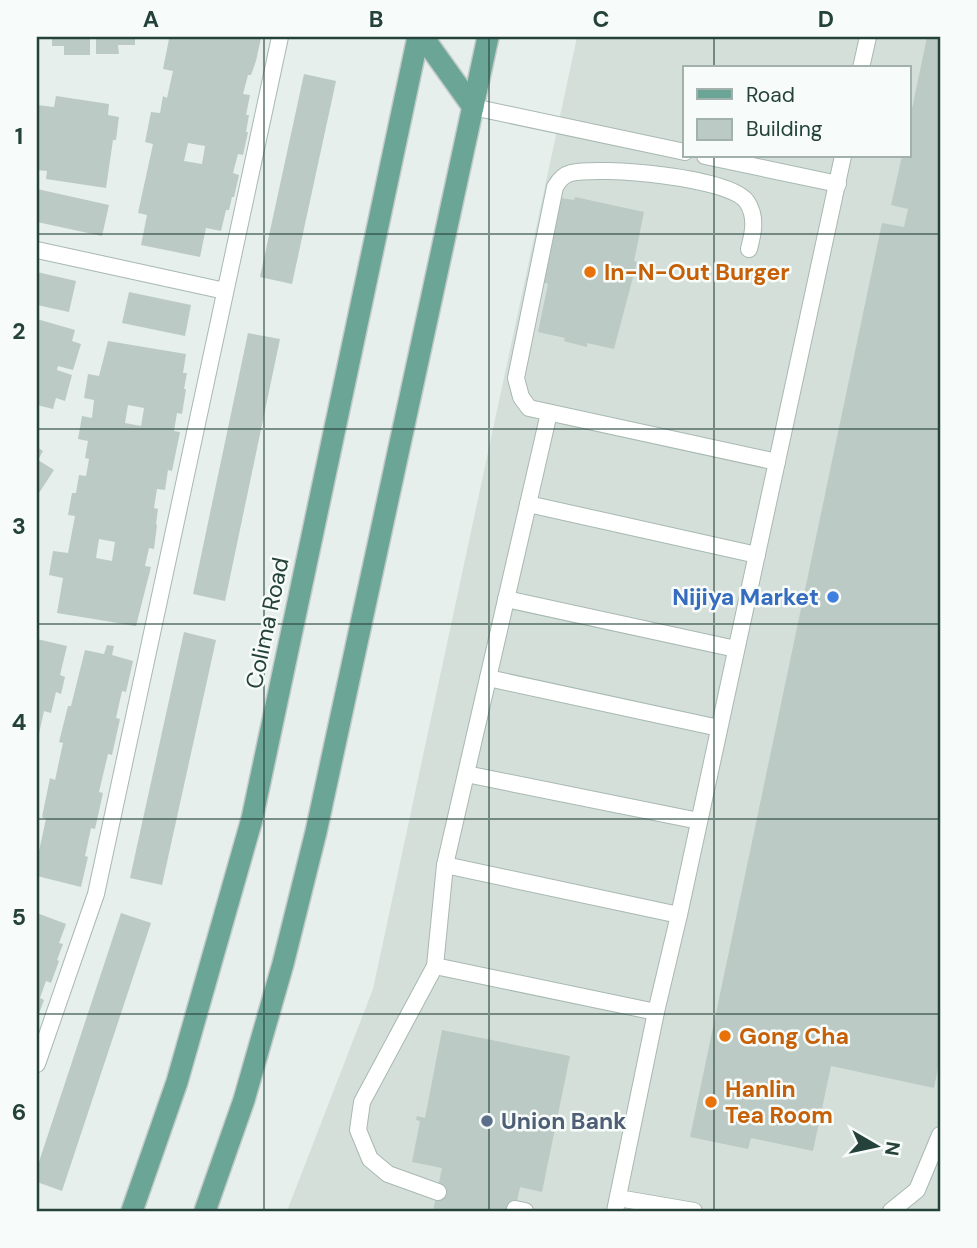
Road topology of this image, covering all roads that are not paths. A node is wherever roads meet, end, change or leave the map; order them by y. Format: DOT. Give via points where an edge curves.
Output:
graph roads {
  1 [pos="280,37"];
  2 [pos="420,37"];
  3 [pos="488,37"];
  4 [pos="868,37"];
  5 [pos="861,66"];
  6 [pos="473,107"];
  7 [pos="683,152"];
  8 [pos="714,158"];
  9 [pos="843,158"];
  10 [pos="838,184"];
  11 [pos="749,249"];
  12 [pos="37,250"];
  13 [pos="225,291"];
  14 [pos="549,413"];
  15 [pos="777,462"];
  16 [pos="528,504"];
  17 [pos="757,555"];
  18 [pos="506,599"];
  19 [pos="736,649"];
  20 [pos="488,678"];
  21 [pos="719,728"];
  22 [pos="466,774"];
  23 [pos="699,821"];
  24 [pos="445,865"];
  25 [pos="679,915"];
  26 [pos="435,966"];
  27 [pos="656,1012"];
  28 [pos="37,1064"];
  29 [pos="940,1135"];
  30 [pos="438,1192"];
  31 [pos="616,1205"];
  32 [pos="132,1211"];
  33 [pos="205,1211"];
  34 [pos="694,1211"];
  35 [pos="891,1211"];
  1 -- 13 [label="lane"];
  2 -- 6 [label="main road"];
  2 -- 32 [label="main road, Colima Road" via="252,819 177,1082"];
  3 -- 6 [label="main road"];
  4 -- 5 [label="lane"];
  6 -- 7 [label="lane"];
  6 -- 33 [label="main road" via="316,832 244,1100"];
  8 -- 10 [label="lane"];
  9 -- 10 [label="lane"];
  10 -- 15 [label="lane"];
  11 -- 14 [label="lane" via="754,227 749,204 739,193 691,178 611,172 571,173 561,178 555,187 516,378 529,408"];
  12 -- 13 [label="lane"];
  13 -- 28 [label="lane" via="96,894"];
  14 -- 15 [label="lane"];
  14 -- 16 [label="lane"];
  15 -- 17 [label="lane"];
  16 -- 17 [label="lane"];
  16 -- 18 [label="lane"];
  17 -- 19 [label="lane"];
  18 -- 19 [label="lane"];
  18 -- 20 [label="lane"];
  19 -- 21 [label="lane"];
  20 -- 21 [label="lane"];
  20 -- 22 [label="lane"];
  21 -- 23 [label="lane"];
  22 -- 23 [label="lane"];
  22 -- 24 [label="lane"];
  23 -- 25 [label="lane"];
  24 -- 25 [label="lane"];
  24 -- 26 [label="lane"];
  25 -- 27 [label="lane"];
  26 -- 27 [label="lane"];
  26 -- 30 [label="lane" via="362,1102 358,1130 370,1158 388,1174"];
  27 -- 31 [label="lane"];
  29 -- 35 [label="lane" via="917,1190"];
  31 -- 34 [label="lane"];
}
